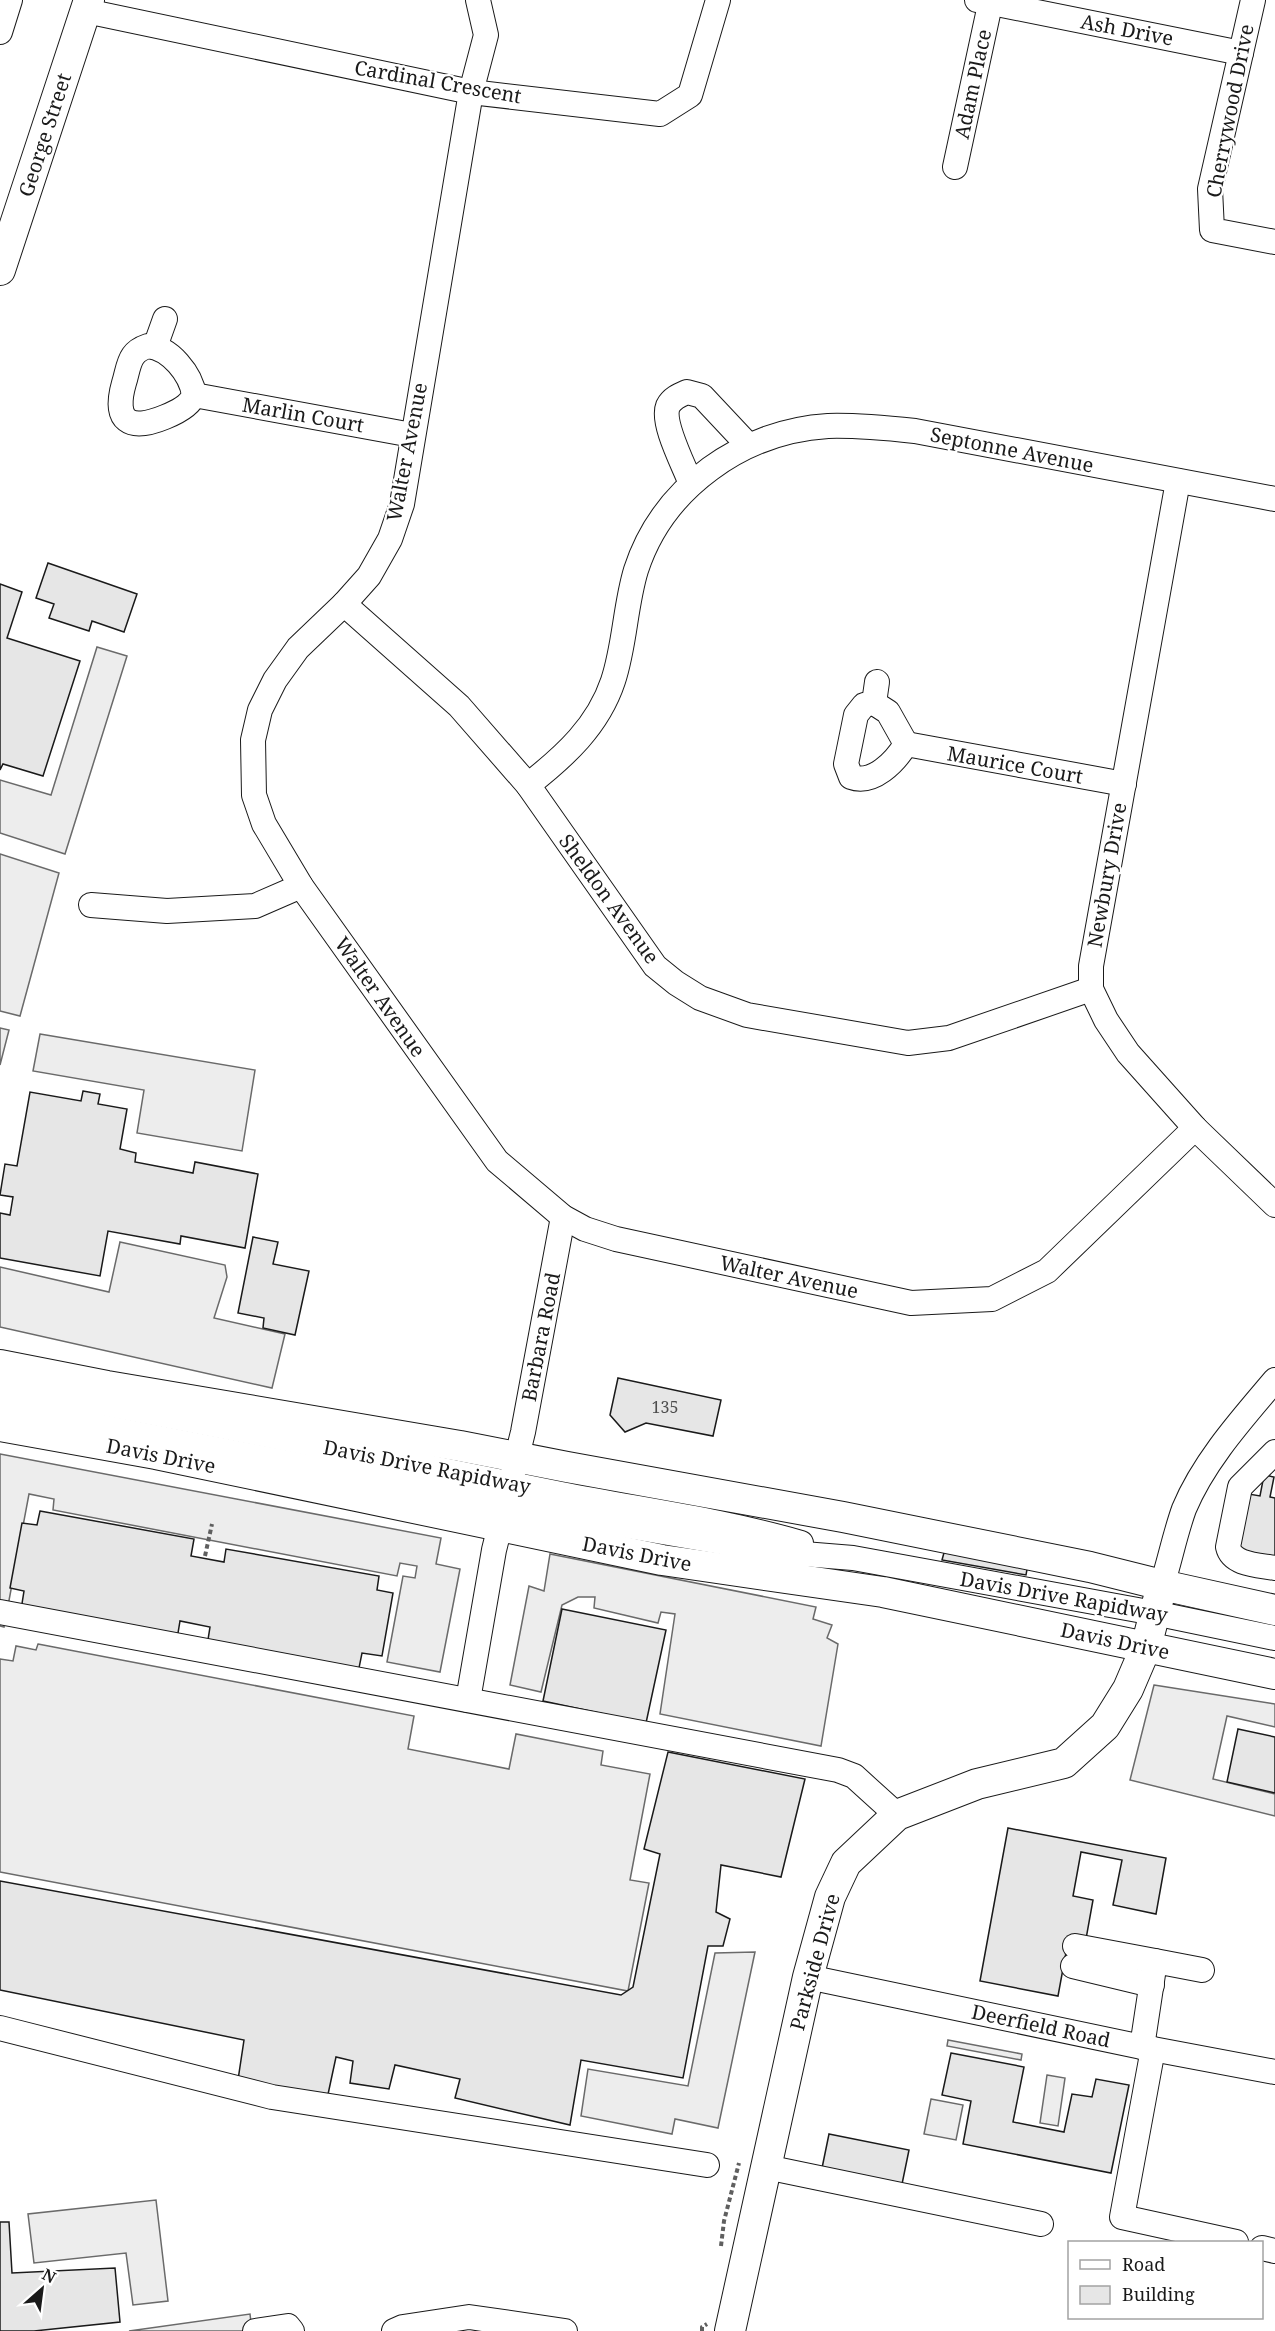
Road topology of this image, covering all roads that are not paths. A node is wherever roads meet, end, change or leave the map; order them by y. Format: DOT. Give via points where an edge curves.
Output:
graph roads {
  1 [pos="10,0"];
  2 [pos="478,0"];
  3 [pos="718,0"];
  4 [pos="1253,0"];
  5 [pos="987,1"];
  6 [pos="88,6"];
  7 [pos="0,32"];
  8 [pos="1241,53"];
  9 [pos="471,92"];
  10 [pos="955,167"];
  11 [pos="1275,242"];
  12 [pos="0,270"];
  13 [pos="165,319"];
  14 [pos="155,346"];
  15 [pos="194,395"];
  16 [pos="412,435"];
  17 [pos="748,445"];
  18 [pos="1178,481"];
  19 [pos="692,484"];
  20 [pos="1275,499"];
  21 [pos="344,604"];
  22 [pos="906,744"];
  23 [pos="1124,784"];
  24 [pos="528,785"];
  25 [pos="301,886"];
  26 [pos="92,905"];
  27 [pos="1092,989"];
  28 [pos="1195,1128"];
  29 [pos="1275,1205"];
  30 [pos="563,1217"];
  31 [pos="0,1365"];
  32 [pos="1275,1380"];
  33 [pos="0,1384"];
  34 [pos="0,1407"];
  35 [pos="0,1426"];
  36 [pos="1275,1452"];
  37 [pos="508,1493"];
  38 [pos="1275,1568"];
  39 [pos="1158,1599"];
  40 [pos="1275,1610"];
  41 [pos="0,1612"];
  42 [pos="1275,1638"];
  43 [pos="1146,1647"];
  44 [pos="1275,1674"];
  45 [pos="468,1700"];
  46 [pos="897,1815"];
  47 [pos="1074,1956"];
  48 [pos="1202,1970"];
  49 [pos="1154,1973"];
  50 [pos="808,1977"];
  51 [pos="0,2028"];
  52 [pos="1148,2048"];
  53 [pos="1275,2072"];
  54 [pos="707,2166"];
  55 [pos="766,2167"];
  56 [pos="1041,2224"];
  57 [pos="1231,2241"];
  58 [pos="255,2331"];
  59 [pos="292,2331"];
  60 [pos="394,2331"];
  61 [pos="565,2331"];
  62 [pos="730,2331"];
  1 -- 7 [label="street"];
  2 -- 9 [label="street, Walter Avenue" via="486,35"];
  3 -- 9 [label="street, Cardinal Crescent" via="690,95 660,114"];
  4 -- 8 [label="street, Cherrywood Drive"];
  5 -- 8 [label="street, Ash Drive"];
  5 -- 10 [label="street, Adam Place"];
  6 -- 9 [label="street, Cardinal Crescent"];
  6 -- 12 [label="main road, George Street"];
  8 -- 11 [label="street, Cherrywood Drive" via="1210,189 1212,230"];
  9 -- 16 [label="street, Walter Avenue"];
  13 -- 14 [label="street"];
  14 -- 15 [label="street" via="179,366"];
  14 -- 15 [label="street" via="142,348 131,358 119,400 121,413 132,422 147,424 182,408"];
  15 -- 16 [label="street, Marlin Court"];
  16 -- 21 [label="street, Walter Avenue" via="402,504 390,539 369,576"];
  17 -- 18 [label="street, Septonne Avenue" via="794,431 860,426 915,431"];
  17 -- 19 [label="street, Septonne Avenue" via="712,466"];
  17 -- 19 [label="street" via="702,396 687,392 673,399 666,419"];
  18 -- 20 [label="street, Septonne Avenue"];
  18 -- 23 [label="street, Newbury Drive"];
  19 -- 24 [label="street, Septonne Avenue" via="668,509 637,566 613,680 602,708 573,747"];
  21 -- 24 [label="street, Sheldon Avenue" via="459,706"];
  21 -- 25 [label="street, Walter Avenue" via="298,648 275,681 260,710 253,740 254,795 264,824"];
  22 -- 22 [label="street" via="876,692 856,715 846,764 851,777 864,780 876,775"];
  22 -- 23 [label="street, Maurice Court"];
  23 -- 27 [label="street, Newbury Drive" via="1091,966"];
  24 -- 27 [label="street, Sheldon Avenue" via="655,966 700,998 722,1007 908,1043 949,1038"];
  25 -- 26 [label="street" via="255,906 166,911"];
  25 -- 30 [label="street, Walter Avenue" via="497,1161"];
  27 -- 28 [label="street, Newbury Drive" via="1128,1053"];
  28 -- 29 [label="street, Newbury Drive"];
  28 -- 30 [label="street, Walter Avenue" via="1047,1271 992,1299 912,1303 616,1239"];
  30 -- 37 [label="street, Barbara Road"];
  31 -- 37 [label="main road, Davis Drive" via="460,1446"];
  32 -- 39 [label="street" via="1198,1482 1184,1510"];
  33 -- 37 [label="street, Davis Drive Rapidway"];
  34 -- 37 [label="street, Davis Drive Rapidway"];
  35 -- 37 [label="main road, Davis Drive" via="167,1456"];
  36 -- 38 [label="street" via="1240,1487 1228,1547 1235,1559"];
  37 -- 39 [label="street, Davis Drive Rapidway" via="756,1530 853,1558"];
  37 -- 39 [label="main road, Davis Drive" via="843,1517 1090,1567"];
  37 -- 43 [label="main road, Davis Drive" via="662,1560 883,1592"];
  37 -- 45 [label="street, Barbara Road"];
  39 -- 40 [label="main road, Davis Drive"];
  39 -- 42 [label="street, Davis Drive Rapidway"];
  39 -- 43 [label="main road, Parkside Drive"];
  41 -- 45 [label="street"];
  43 -- 44 [label="main road, Davis Drive"];
  43 -- 46 [label="main road, Parkside Drive" via="1138,1670 1105,1726 1064,1763 977,1784"];
  45 -- 46 [label="street" via="838,1770 854,1776"];
  46 -- 50 [label="main road, Parkside Drive" via="846,1863 830,1897"];
  47 -- 49 [label="street"];
  48 -- 49 [label="street"];
  49 -- 52 [label="street"];
  50 -- 52 [label="street, Deerfield Road"];
  50 -- 55 [label="main road, Parkside Drive"];
  51 -- 54 [label="street" via="272,2097"];
  52 -- 53 [label="street, Deerfield Road"];
  52 -- 57 [label="street" via="1122,2217"];
  55 -- 56 [label="street"];
  55 -- 62 [label="main road, Parkside Drive"];
  58 -- 59 [label="street" via="288,2326"];
  60 -- 61 [label="street" via="469,2317"];
}
